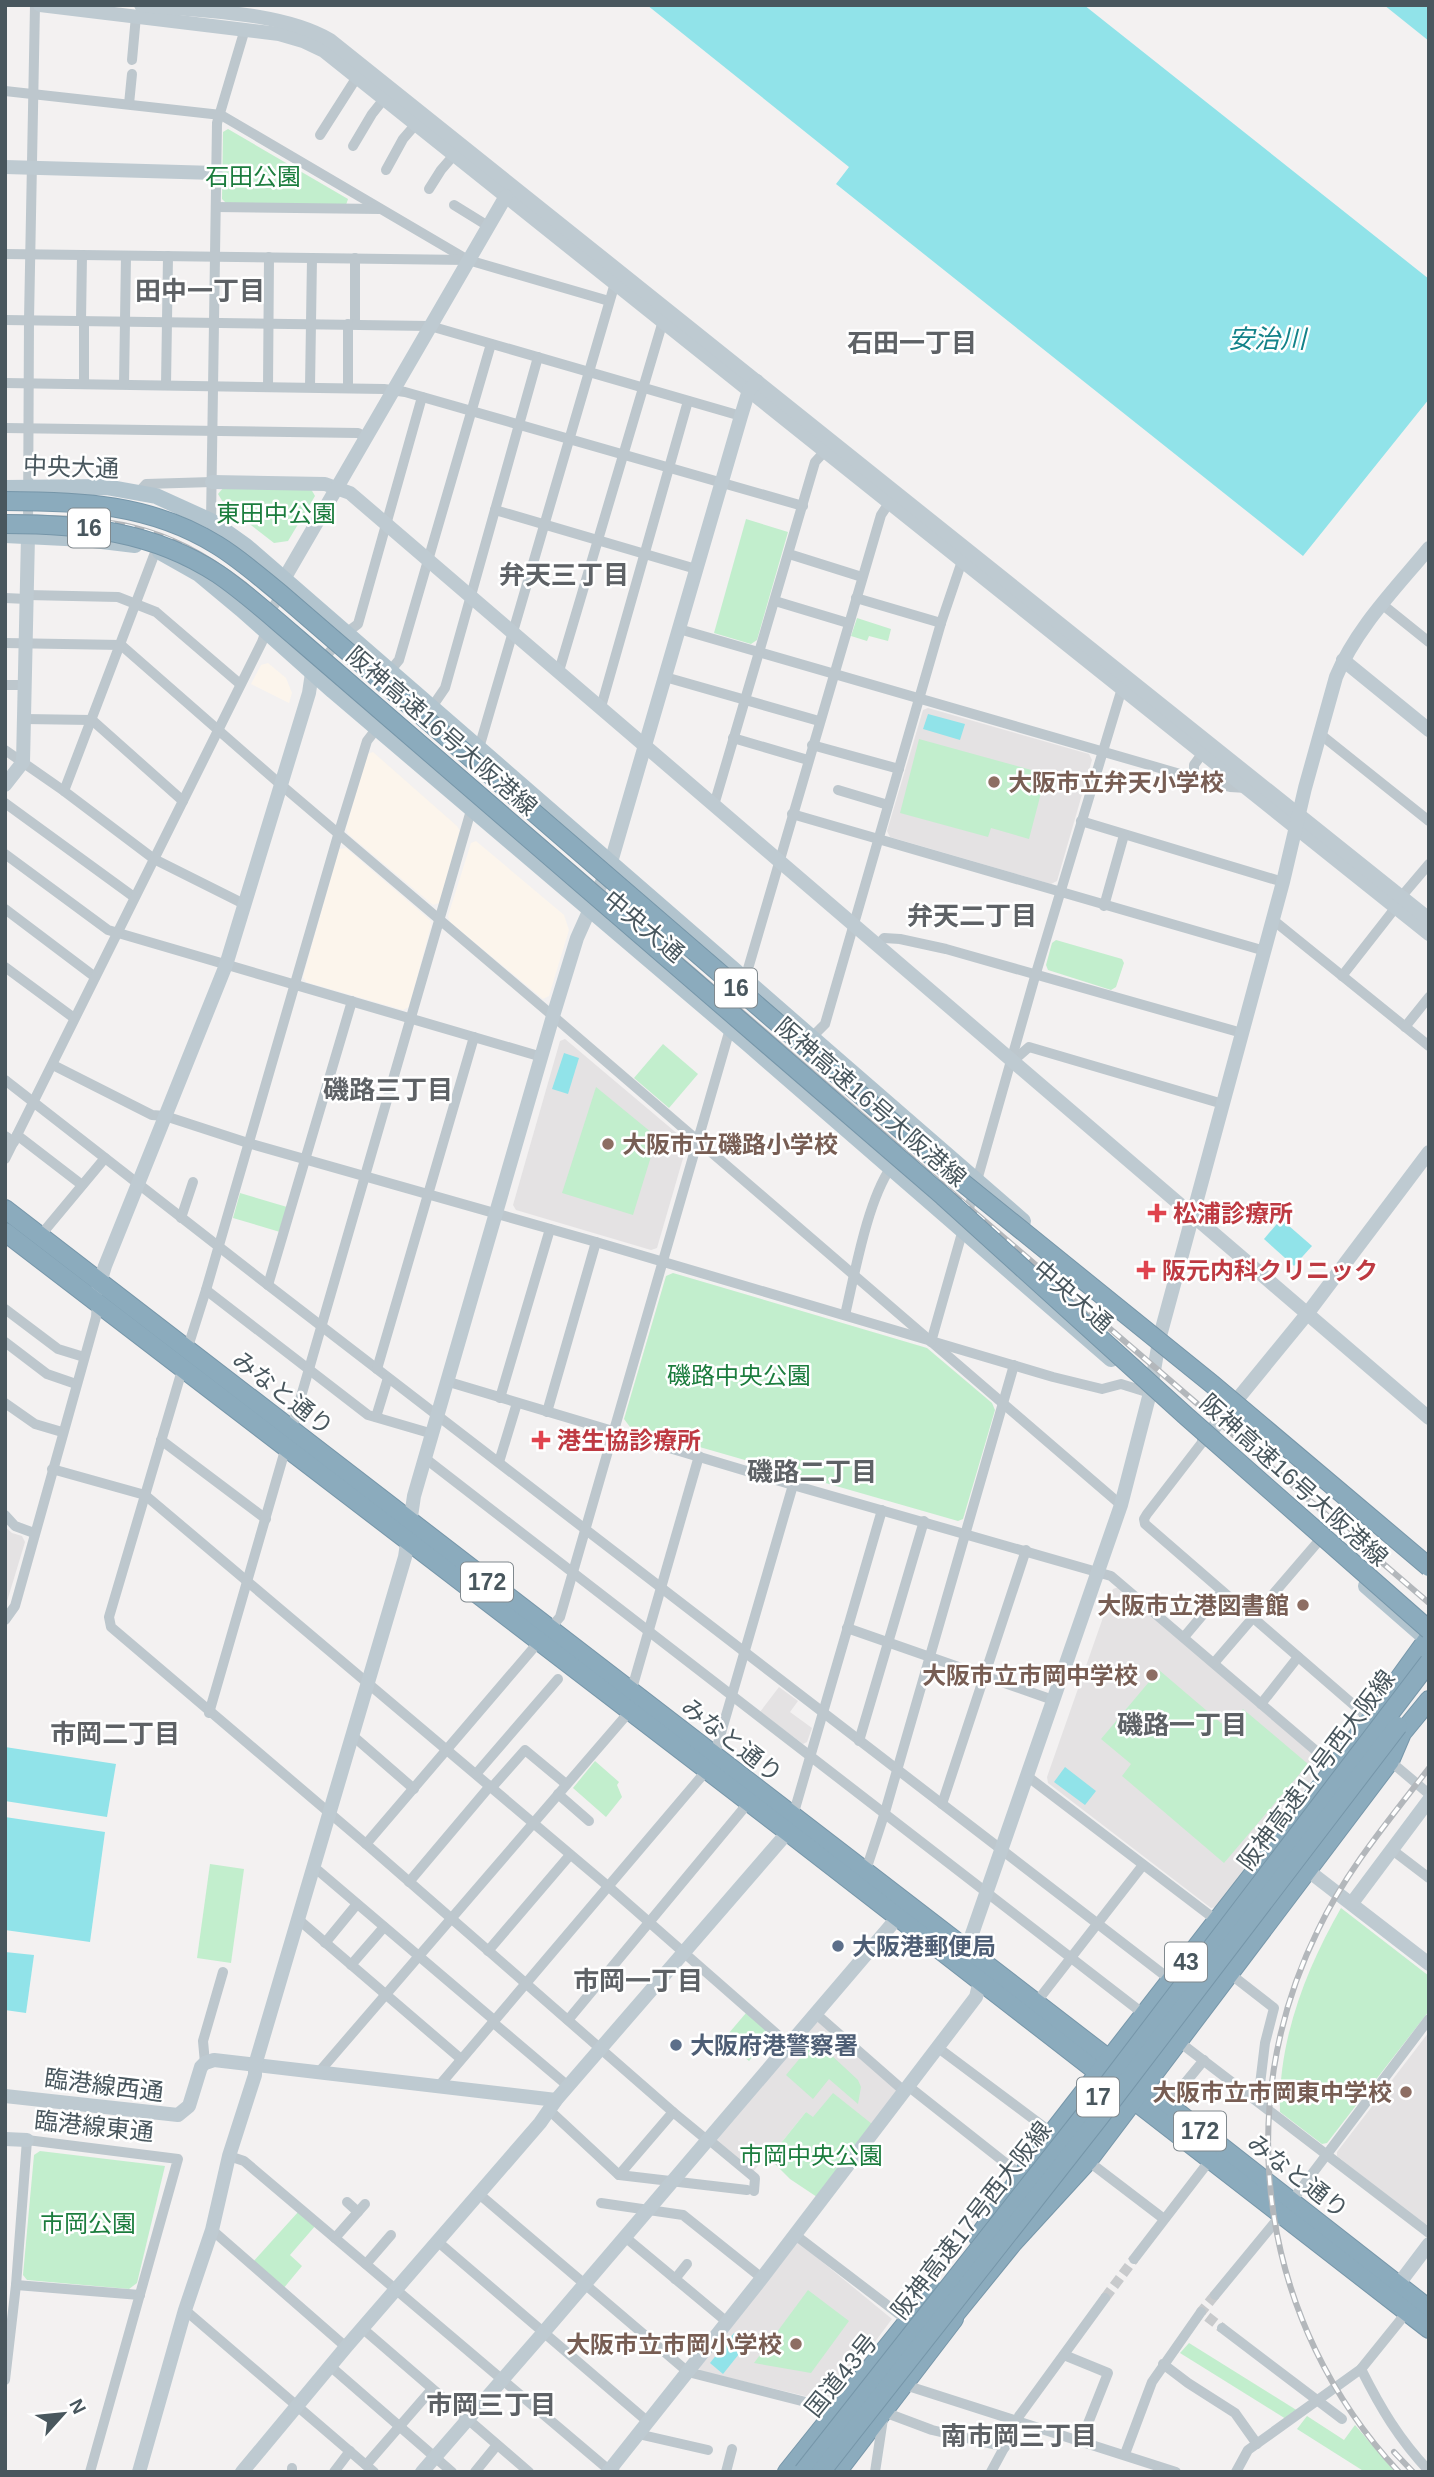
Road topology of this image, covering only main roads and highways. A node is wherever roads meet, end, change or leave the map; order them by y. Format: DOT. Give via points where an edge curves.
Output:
graph roads {
  1 [pos="5,488"];
  2 [pos="5,501"];
  3 [pos="5,524"];
  4 [pos="5,535"];
  5 [pos="5,1209"];
  6 [pos="5,1232"];
  7 [pos="185,1359"];
  8 [pos="1429,1558"];
  9 [pos="1429,1567"];
  10 [pos="1428,1637"];
  11 [pos="1429,1662"];
  12 [pos="1429,1673"];
  13 [pos="1399,1679"];
  14 [pos="1429,1684"];
  15 [pos="1428,1700"];
  16 [pos="1385,1759"];
  17 [pos="711,1764"];
  18 [pos="1322,1785"];
  19 [pos="790,1825"];
  20 [pos="1103,2067"];
  21 [pos="1138,2093"];
  22 [pos="1021,2196"];
  23 [pos="1286,2208"];
  24 [pos="1019,2221"];
  25 [pos="964,2305"];
  26 [pos="1429,2309"];
  27 [pos="910,2323"];
  28 [pos="1429,2329"];
  29 [pos="787,2472"];
  30 [pos="795,2472"];
  31 [pos="803,2472"];
  32 [pos="821,2472"];
  33 [pos="829,2472"];
  34 [pos="837,2472"];
  1 -- 8 [label="main road, 中央大通" via="106,487 156,496 211,521 246,546 1071,1265"];
  2 -- 9 [label="highway, 阪神高速16号大阪港線 / 16, bridge" via="78,502 137,510 183,526 236,558 957,1178"];
  3 -- 10 [label="highway, 阪神高速16号大阪港線 / 16, bridge" via="69,526 135,536 186,555 234,587 914,1170"];
  4 -- 10 [label="main road, 中央大通" via="127,543 156,550 199,575 891,1167"];
  5 -- 7 [label="highway, みなと通り / 172" via="99,1282"];
  6 -- 7 [label="highway, みなと通り / 172"];
  7 -- 17 [label="highway, みなと通り / 172"];
  10 -- 13 [label="highway, 国道43号 / 43"];
  11 -- 22 [label="highway, 阪神高速17号西大阪線 / 17, bridge"];
  12 -- 13 [label="highway" via="1423,1668 1412,1670"];
  13 -- 18 [label="highway, 国道43号 / 43"];
  14 -- 24 [label="highway, 阪神高速17号西大阪線 / 17, bridge"];
  15 -- 16 [label="highway"];
  16 -- 21 [label="highway, 国道43号 / 43"];
  16 -- 24 [label="highway, bridge" via="1241,1940 1118,2112"];
  17 -- 19 [label="highway, みなと通り / 172"];
  17 -- 19 [label="highway, みなと通り / 172" via="748,1802"];
  18 -- 20 [label="highway, 国道43号 / 43"];
  18 -- 22 [label="highway, bridge" via="1312,1809 1086,2095"];
  19 -- 20 [label="highway, みなと通り / 172" via="980,1981"];
  19 -- 20 [label="highway, みなと通り / 172" via="865,1874 1035,2004"];
  20 -- 21 [label="highway, みなと通り / 172"];
  20 -- 27 [label="highway, 国道43号 / 43" via="945,2284"];
  21 -- 23 [label="highway, みなと通り / 172" via="1210,2160"];
  21 -- 23 [label="highway, みなと通り / 172" via="1167,2105"];
  21 -- 25 [label="highway, 国道43号 / 43" via="1088,2161"];
  22 -- 31 [label="highway, 阪神高速17号西大阪線 / 17, bridge"];
  23 -- 26 [label="highway, みなと通り / 172"];
  23 -- 28 [label="highway, みなと通り / 172"];
  24 -- 32 [label="highway, 阪神高速17号西大阪線 / 17, bridge"];
  25 -- 33 [label="highway, 国道43号 / 43"];
  25 -- 34 [label="highway, 43"];
  27 -- 29 [label="highway, 43"];
  27 -- 30 [label="highway, 国道43号 / 43"];
}
